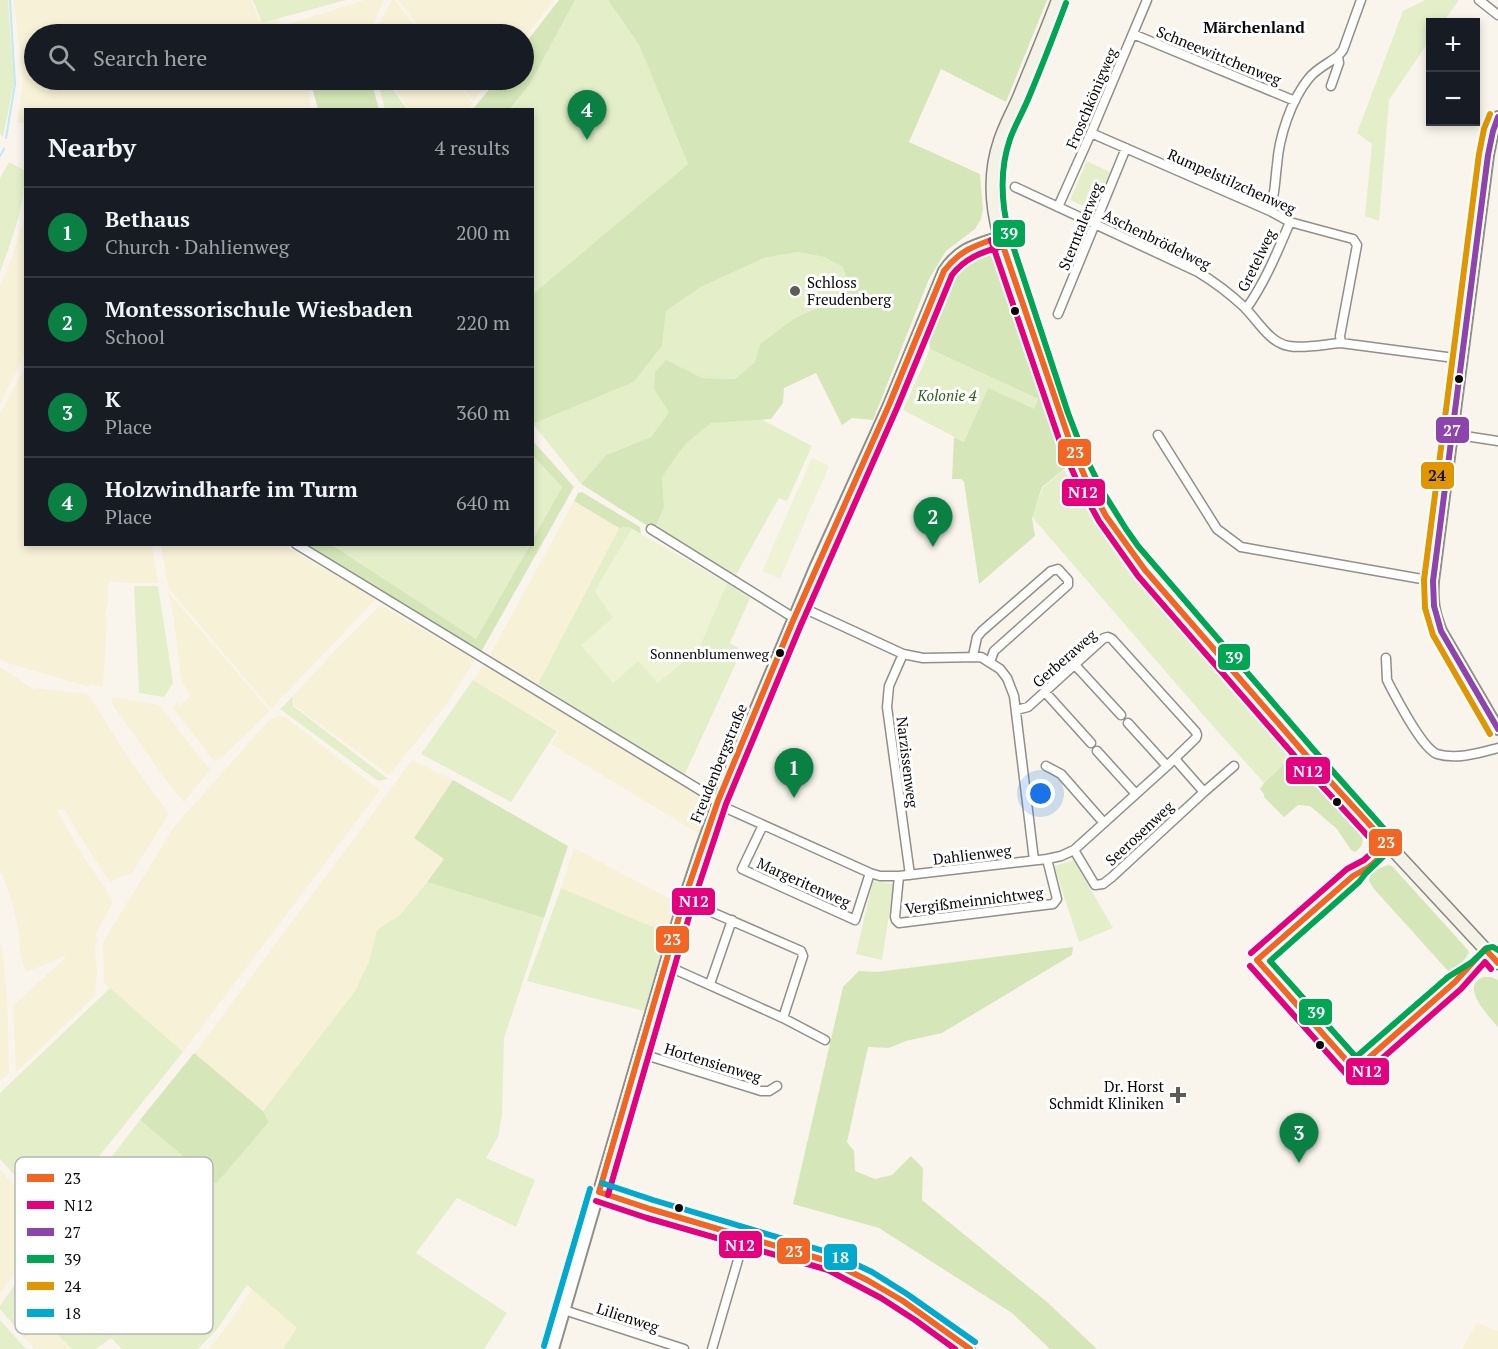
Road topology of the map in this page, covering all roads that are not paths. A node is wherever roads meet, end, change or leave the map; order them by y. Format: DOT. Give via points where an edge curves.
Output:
graph roads {
  1 [pos="1058,0"];
  2 [pos="1147,0"];
  3 [pos="1361,0"];
  4 [pos="1479,0"];
  5 [pos="1498,15"];
  6 [pos="1133,34"];
  7 [pos="1338,56"];
  8 [pos="1331,86"];
  9 [pos="1295,101"];
  10 [pos="1498,117"];
  11 [pos="1091,133"];
  12 [pos="1126,148"];
  13 [pos="1015,187"];
  14 [pos="1058,207"];
  15 [pos="1270,211"];
  16 [pos="1290,222"];
  17 [pos="1095,224"];
  18 [pos="1000,237"];
  19 [pos="1246,309"];
  20 [pos="1058,314"];
  21 [pos="1341,343"];
  22 [pos="1462,359"];
  23 [pos="1452,434"];
  24 [pos="1158,435"];
  25 [pos="1498,441"];
  26 [pos="651,529"];
  27 [pos="299,546"];
  28 [pos="1433,582"];
  29 [pos="799,606"];
  30 [pos="794,618"];
  31 [pos="903,654"];
  32 [pos="973,656"];
  33 [pos="1386,658"];
  34 [pos="990,662"];
  35 [pos="1075,665"];
  36 [pos="1045,692"];
  37 [pos="1016,710"];
  38 [pos="1121,715"];
  39 [pos="1128,723"];
  40 [pos="1498,729"];
  41 [pos="1197,735"];
  42 [pos="1091,743"];
  43 [pos="1498,748"];
  44 [pos="1097,751"];
  45 [pos="1175,759"];
  46 [pos="1046,766"];
  47 [pos="1167,766"];
  48 [pos="1234,766"];
  49 [pos="1204,792"];
  50 [pos="1136,794"];
  51 [pos="718,802"];
  52 [pos="1104,822"];
  53 [pos="763,825"];
  54 [pos="1074,850"];
  55 [pos="1047,859"];
  56 [pos="1034,860"];
  57 [pos="870,873"];
  58 [pos="910,875"];
  59 [pos="899,876"];
  60 [pos="684,900"];
  61 [pos="732,920"];
  62 [pos="1498,963"];
  63 [pos="665,965"];
  64 [pos="710,984"];
  65 [pos="783,1018"];
  66 [pos="825,1040"];
  67 [pos="639,1053"];
  68 [pos="777,1086"];
  69 [pos="599,1192"];
  70 [pos="745,1236"];
  71 [pos="564,1310"];
  72 [pos="553,1349"];
  73 [pos="684,1349"];
  74 [pos="712,1349"];
  75 [pos="970,1349"];
  1 -- 18 [label="main road" via="997,150 992,195"];
  2 -- 6 [label="street, Froschkönigweg"];
  3 -- 7 [label="street"];
  4 -- 5 [label="street"];
  6 -- 9 [label="street, Schneewittchenweg"];
  6 -- 11 [label="street, Froschkönigweg"];
  7 -- 8 [label="street"];
  7 -- 9 [label="street" via="1310,76"];
  9 -- 15 [label="street" via="1279,146"];
  10 -- 22 [label="street" via="1488,155"];
  11 -- 12 [label="street, Rumpelstilzchenweg"];
  11 -- 14 [label="street, Froschkönigweg"];
  12 -- 15 [label="street, Rumpelstilzchenweg"];
  12 -- 17 [label="street, Sterntalerweg"];
  13 -- 14 [label="street, Aschenbrödelweg"];
  14 -- 17 [label="street, Aschenbrödelweg"];
  15 -- 16 [label="street, Rumpelstilzchenweg"];
  16 -- 19 [label="street, Gretelweg" via="1269,271"];
  16 -- 21 [label="street, Rumpelstilzchenweg" via="1349,237 1355,242"];
  17 -- 19 [label="street, Aschenbrödelweg" via="1198,272 1219,284"];
  17 -- 20 [label="street, Sterntalerweg"];
  18 -- 29 [label="street, Freudenbergstraße" via="967,249 944,271"];
  18 -- 62 [label="main road" via="1075,456 1118,534 1313,762"];
  19 -- 21 [label="street, Aschenbrödelweg" via="1282,345"];
  21 -- 22 [label="street"];
  22 -- 23 [label="street"];
  23 -- 25 [label="street"];
  23 -- 28 [label="street"];
  24 -- 28 [label="street" via="1217,529 1241,547"];
  26 -- 30 [label="street"];
  27 -- 51 [label="street, Dahlienweg"];
  28 -- 40 [label="street" via="1432,601 1441,631"];
  29 -- 30 [label="street, Freudenbergstraße"];
  29 -- 31 [label="street"];
  30 -- 51 [label="street, Freudenbergstraße"];
  31 -- 32 [label="street" via="923,658"];
  31 -- 58 [label="street, Narzissenweg" via="890,686 887,706"];
  32 -- 34 [label="street"];
  32 -- 34 [label="street" via="977,637 1058,569 1068,585 994,651"];
  33 -- 43 [label="street" via="1391,688 1434,753 1463,756"];
  34 -- 37 [label="street" via="1007,678"];
  35 -- 36 [label="street, Gerberaweg"];
  35 -- 38 [label="street"];
  35 -- 41 [label="street, Gerberaweg" via="1104,638 1112,639"];
  36 -- 37 [label="street, Gerberaweg" via="1028,707"];
  36 -- 42 [label="street"];
  37 -- 56 [label="street"];
  39 -- 47 [label="street"];
  41 -- 45 [label="street, Dahlienweg"];
  44 -- 50 [label="street"];
  45 -- 47 [label="street, Dahlienweg"];
  45 -- 49 [label="street"];
  46 -- 52 [label="street" via="1061,774"];
  47 -- 50 [label="street, Dahlienweg"];
  48 -- 49 [label="street, Seerosenweg"];
  49 -- 54 [label="street, Seerosenweg" via="1103,884 1093,884"];
  50 -- 52 [label="street, Dahlienweg"];
  51 -- 53 [label="street, Dahlienweg"];
  51 -- 60 [label="street, Freudenbergstraße"];
  52 -- 54 [label="street, Dahlienweg"];
  53 -- 57 [label="street, Dahlienweg"];
  53 -- 57 [label="street, Margeritenweg" via="742,869 855,920"];
  54 -- 55 [label="street, Dahlienweg"];
  55 -- 56 [label="street, Dahlienweg"];
  55 -- 59 [label="street, Vergißmeinnichtweg" via="1057,899 1053,904 899,923 895,917"];
  56 -- 58 [label="street, Dahlienweg"];
  57 -- 59 [label="street, Dahlienweg"];
  58 -- 59 [label="street, Dahlienweg"];
  60 -- 61 [label="street"];
  60 -- 63 [label="street, Freudenbergstraße"];
  61 -- 64 [label="street"];
  61 -- 65 [label="street" via="803,954"];
  63 -- 64 [label="street"];
  63 -- 67 [label="street, Freudenbergstraße"];
  64 -- 65 [label="street"];
  65 -- 66 [label="street"];
  67 -- 68 [label="street, Hortensienweg" via="760,1091"];
  67 -- 69 [label="street, Freudenbergstraße"];
  69 -- 70 [label="street"];
  69 -- 71 [label="street, Freudenbergstraße"];
  70 -- 74 [label="street"];
  70 -- 75 [label="street" via="854,1272"];
  71 -- 72 [label="street, Freudenbergstraße"];
  71 -- 73 [label="street, Lilienweg"];
}
